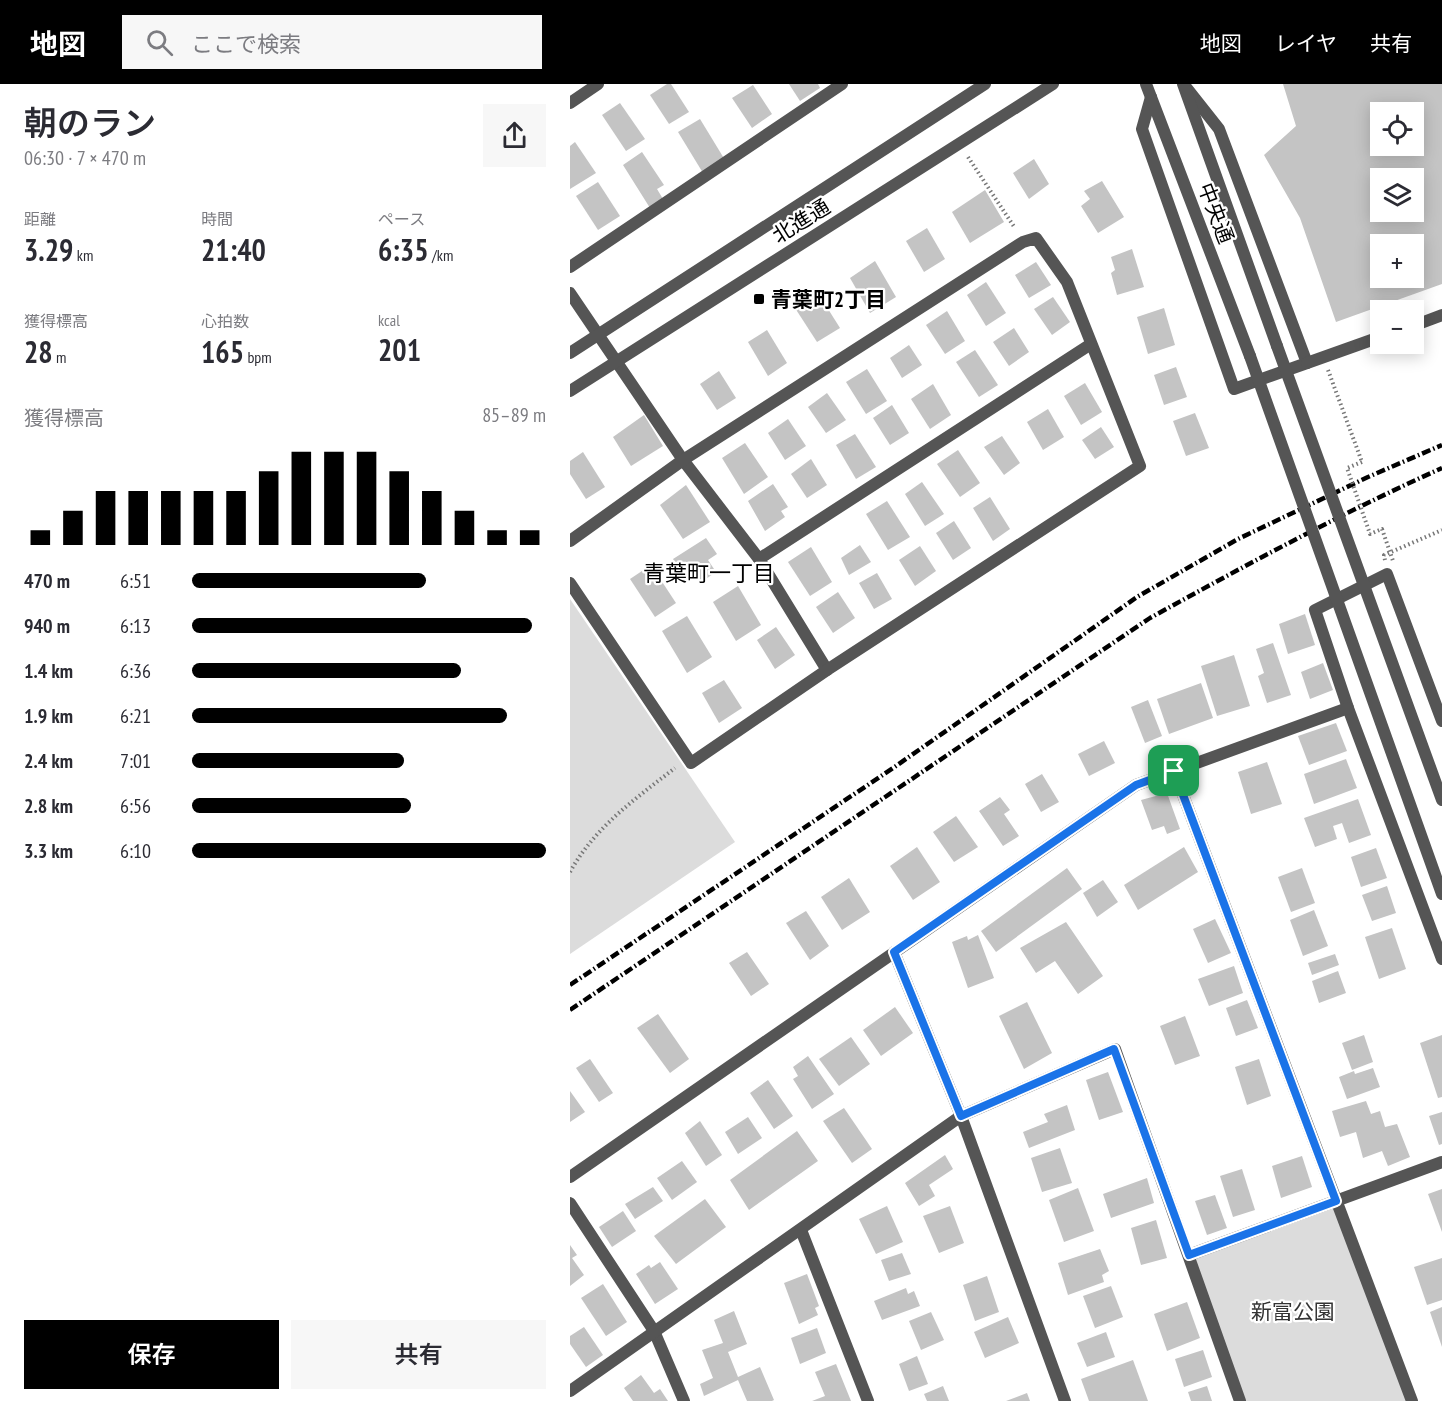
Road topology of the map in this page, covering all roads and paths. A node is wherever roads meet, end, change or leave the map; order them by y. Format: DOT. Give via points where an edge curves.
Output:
graph roads {
  1 [pos="598,84"];
  2 [pos="842,84"];
  3 [pos="985,84"];
  4 [pos="1053,84"];
  5 [pos="1146,84"];
  6 [pos="1184,85"];
  7 [pos="1151,98"];
  8 [pos="570,103"];
  9 [pos="968,157"];
  10 [pos="1023,242"];
  11 [pos="570,267"];
  12 [pos="570,292"];
  13 [pos="1442,315"];
  14 [pos="1424,322"];
  15 [pos="598,334"];
  16 [pos="1370,341"];
  17 [pos="1091,344"];
  18 [pos="570,352"];
  19 [pos="616,362"];
  20 [pos="1307,363"];
  21 [pos="1328,369"];
  22 [pos="570,391"];
  23 [pos="682,460"];
  24 [pos="1442,530"];
  25 [pos="570,541"];
  26 [pos="759,559"];
  27 [pos="1393,561"];
  28 [pos="1388,574"];
  29 [pos="570,583"];
  30 [pos="827,670"];
  31 [pos="1348,708"];
  32 [pos="1442,721"];
  33 [pos="687,758"];
  34 [pos="1174,771"];
  35 [pos="1442,800"];
  36 [pos="570,872"];
  37 [pos="1442,894"];
  38 [pos="894,952"];
  39 [pos="1442,959"];
  40 [pos="961,1116"];
  41 [pos="1442,1162"];
  42 [pos="570,1177"];
  43 [pos="1336,1201"];
  44 [pos="570,1203"];
  45 [pos="801,1230"];
  46 [pos="1189,1255"];
  47 [pos="654,1331"];
  48 [pos="570,1391"];
  49 [pos="684,1401"];
  50 [pos="868,1401"];
  51 [pos="1065,1401"];
  52 [pos="1240,1401"];
  53 [pos="1412,1401"];
  1 -- 8 [label="street"];
  2 -- 11 [label="street"];
  3 -- 15 [label="street, 北進通"];
  4 -- 19 [label="street, 北進通"];
  5 -- 7 [label="street, 中央通"];
  6 -- 20 [label="street" via="1219,129"];
  6 -- 35 [label="street, 中央通, bridge"];
  7 -- 20 [label="street" via="1142,129 1234,389"];
  7 -- 37 [label="street, 中央通, bridge" via="1250,356"];
  9 -- 10 [label="path"];
  10 -- 17 [label="street" via="1036,238 1066,282"];
  10 -- 23 [label="street"];
  12 -- 15 [label="street"];
  13 -- 14 [label="street"];
  15 -- 18 [label="street, 北進通"];
  15 -- 19 [label="street"];
  16 -- 20 [label="street"];
  17 -- 26 [label="street"];
  17 -- 30 [label="street" via="1140,466"];
  19 -- 22 [label="street, 北進通"];
  19 -- 23 [label="street"];
  21 -- 27 [label="path, bridge" via="1362,462 1347,468 1370,534 1382,529"];
  23 -- 25 [label="street"];
  23 -- 26 [label="street"];
  24 -- 28 [label="path" via="1384,555"];
  26 -- 30 [label="street"];
  28 -- 31 [label="street" via="1315,610"];
  28 -- 32 [label="street"];
  29 -- 33 [label="street"];
  30 -- 33 [label="street" via="691,763"];
  31 -- 34 [label="street"];
  31 -- 39 [label="street"];
  33 -- 36 [label="path" via="615,814"];
  34 -- 38 [label="street" via="1136,785"];
  34 -- 43 [label="street"];
  38 -- 40 [label="street"];
  38 -- 42 [label="street"];
  40 -- 45 [label="street"];
  40 -- 46 [label="street" via="1114,1049"];
  40 -- 51 [label="street"];
  41 -- 43 [label="street"];
  43 -- 46 [label="street"];
  43 -- 53 [label="street"];
  44 -- 47 [label="street"];
  45 -- 47 [label="street"];
  45 -- 50 [label="street"];
  46 -- 52 [label="street"];
  47 -- 48 [label="street"];
  47 -- 49 [label="street"];
}
